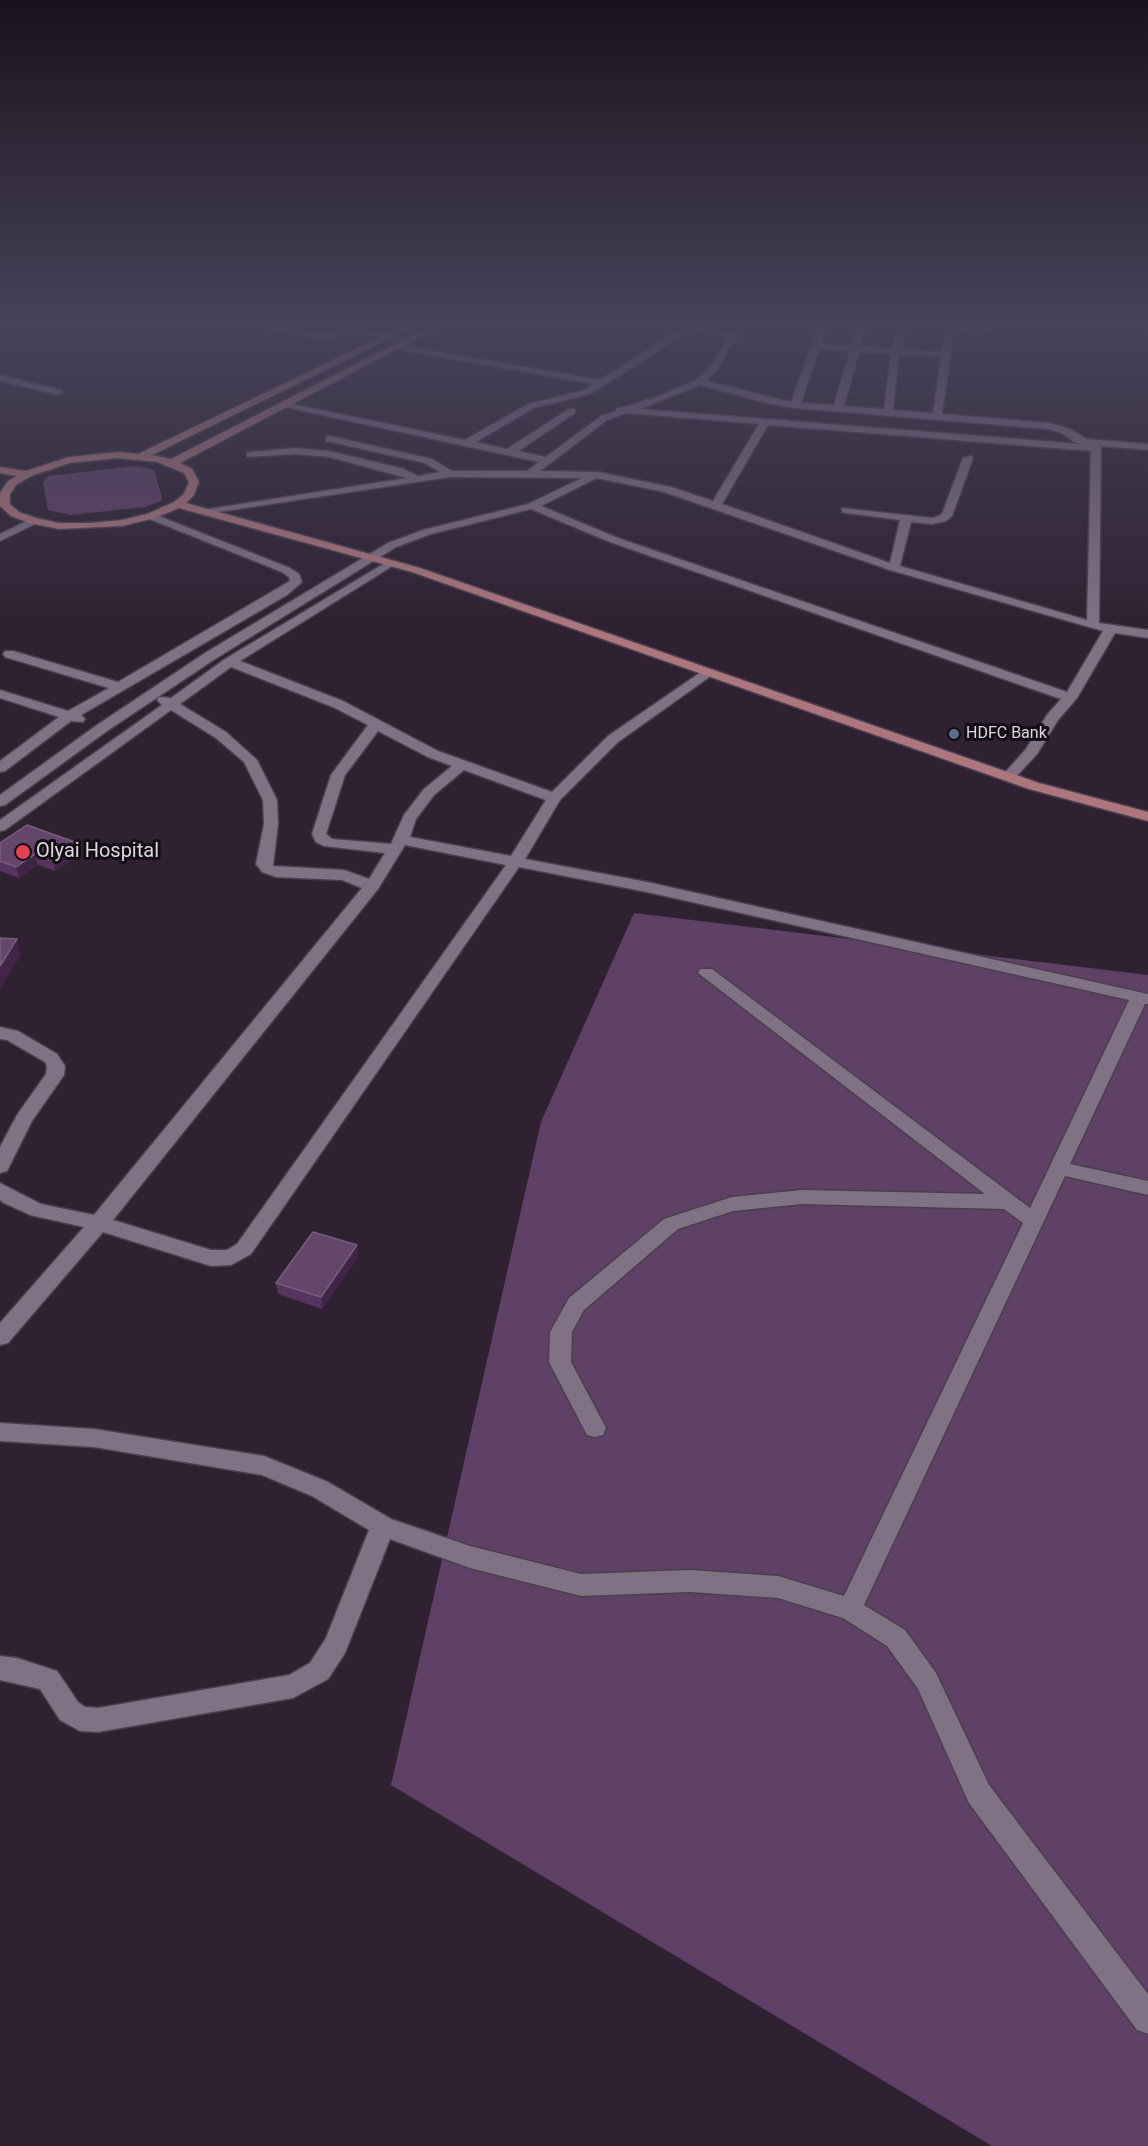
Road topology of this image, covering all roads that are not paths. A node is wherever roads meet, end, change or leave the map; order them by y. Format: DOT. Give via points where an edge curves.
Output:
graph roads {
  1 [pos="208,424"];
  2 [pos="246,424"];
  3 [pos="379,424"];
  4 [pos="500,424"];
  5 [pos="552,424"];
  6 [pos="596,424"];
  7 [pos="764,424"];
  8 [pos="795,424"];
  9 [pos="1028,424"];
  10 [pos="330,439"];
  11 [pos="467,443"];
  12 [pos="1096,446"];
  13 [pos="1148,447"];
  14 [pos="509,452"];
  15 [pos="251,455"];
  16 [pos="142,456"];
  17 [pos="968,458"];
  18 [pos="546,460"];
  19 [pos="172,463"];
  20 [pos="0,470"];
  21 [pos="531,473"];
  22 [pos="27,474"];
  23 [pos="450,474"];
  24 [pos="598,475"];
  25 [pos="415,478"];
  26 [pos="0,481"];
  27 [pos="12,483"];
  28 [pos="178,504"];
  29 [pos="716,505"];
  30 [pos="532,506"];
  31 [pos="846,510"];
  32 [pos="209,512"];
  33 [pos="151,516"];
  34 [pos="906,518"];
  35 [pos="33,521"];
  36 [pos="0,538"];
  37 [pos="371,558"];
  38 [pos="390,563"];
  39 [pos="894,568"];
  40 [pos="1094,626"];
  41 [pos="1110,630"];
  42 [pos="1148,634"];
  43 [pos="9,654"];
  44 [pos="230,662"];
  45 [pos="709,673"];
  46 [pos="120,687"];
  47 [pos="155,693"];
  48 [pos="0,694"];
  49 [pos="1070,698"];
  50 [pos="170,705"];
  51 [pos="70,716"];
  52 [pos="376,724"];
  53 [pos="102,728"];
  54 [pos="461,765"];
  55 [pos="0,768"];
  56 [pos="1008,777"];
  57 [pos="554,798"];
  58 [pos="0,802"];
  59 [pos="1148,817"];
  60 [pos="0,826"];
  61 [pos="398,844"];
  62 [pos="516,861"];
  63 [pos="372,886"];
  64 [pos="706,973"];
  65 [pos="1144,998"];
  66 [pos="0,1033"];
  67 [pos="0,1166"];
  68 [pos="1060,1168"];
  69 [pos="1148,1188"];
  70 [pos="0,1190"];
  71 [pos="1008,1202"];
  72 [pos="1035,1222"];
  73 [pos="99,1223"];
  74 [pos="0,1337"];
  75 [pos="595,1428"];
  76 [pos="0,1432"];
  77 [pos="383,1526"];
  78 [pos="850,1609"];
  79 [pos="0,1668"];
  80 [pos="1148,2019"];
  1 -- 16 [label="main road"];
  2 -- 19 [label="main road"];
  3 -- 11 [label="street"];
  4 -- 11 [label="street"];
  5 -- 14 [label="street"];
  6 -- 18 [label="street"];
  7 -- 29 [label="street"];
  8 -- 12 [label="street"];
  9 -- 12 [label="street" via="1066,431"];
  10 -- 23 [label="street" via="428,461"];
  11 -- 14 [label="street"];
  12 -- 13 [label="street"];
  12 -- 40 [label="street"];
  14 -- 18 [label="street"];
  15 -- 25 [label="street" via="294,451 329,454"];
  16 -- 19 [label="main road"];
  16 -- 22 [label="main road" via="93,456"];
  17 -- 34 [label="street" via="946,516 932,521"];
  18 -- 21 [label="street"];
  19 -- 28 [label="main road" via="188,471 194,482 189,495"];
  20 -- 22 [label="main road"];
  21 -- 23 [label="street"];
  21 -- 24 [label="street"];
  22 -- 27 [label="main road"];
  23 -- 25 [label="street"];
  24 -- 29 [label="street" via="667,489"];
  24 -- 30 [label="street"];
  25 -- 32 [label="street"];
  26 -- 27 [label="main road"];
  27 -- 35 [label="main road" via="4,494 5,505"];
  28 -- 32 [label="main road"];
  28 -- 33 [label="main road"];
  29 -- 39 [label="street"];
  30 -- 37 [label="street" via="427,532"];
  30 -- 49 [label="street" via="615,540"];
  31 -- 34 [label="street"];
  32 -- 37 [label="main road"];
  33 -- 35 [label="main road" via="90,526"];
  33 -- 46 [label="street" via="286,570 297,582"];
  34 -- 39 [label="street"];
  35 -- 36 [label="street"];
  37 -- 38 [label="main road"];
  37 -- 47 [label="street"];
  38 -- 44 [label="street"];
  38 -- 45 [label="main road"];
  39 -- 40 [label="street"];
  40 -- 41 [label="street"];
  41 -- 42 [label="street"];
  41 -- 49 [label="street"];
  43 -- 46 [label="street"];
  44 -- 50 [label="street"];
  44 -- 52 [label="street" via="338,704"];
  45 -- 56 [label="main road"];
  45 -- 57 [label="street" via="612,739"];
  46 -- 51 [label="street"];
  47 -- 50 [label="street"];
  47 -- 53 [label="street"];
  48 -- 51 [label="street"];
  49 -- 56 [label="street"];
  50 -- 60 [label="street"];
  50 -- 63 [label="street" via="197,718 250,760 270,800 271,824 264,864 267,869 344,875"];
  51 -- 53 [label="street"];
  51 -- 55 [label="street"];
  52 -- 54 [label="street"];
  52 -- 61 [label="street" via="338,775 319,834 328,843"];
  53 -- 58 [label="street"];
  54 -- 57 [label="street"];
  54 -- 61 [label="street" via="429,792 409,818"];
  56 -- 59 [label="main road"];
  57 -- 62 [label="street"];
  61 -- 62 [label="street"];
  61 -- 63 [label="street"];
  62 -- 65 [label="street"];
  62 -- 73 [label="street" via="244,1249 231,1257 211,1258"];
  63 -- 73 [label="street"];
  64 -- 71 [label="street"];
  65 -- 68 [label="street"];
  66 -- 67 [label="street" via="12,1035 51,1058 56,1066 55,1075 24,1119"];
  68 -- 69 [label="street"];
  68 -- 72 [label="street"];
  70 -- 73 [label="street" via="37,1210"];
  71 -- 72 [label="street"];
  71 -- 75 [label="street" via="802,1197 732,1204 671,1224 576,1304 561,1332 560,1362"];
  72 -- 78 [label="street"];
  73 -- 74 [label="street"];
  76 -- 77 [label="street" via="94,1438 264,1466 320,1489"];
  77 -- 78 [label="street" via="470,1557 581,1586 690,1581 778,1587"];
  77 -- 79 [label="street" via="336,1645 319,1671 293,1686 98,1720 80,1719 69,1711 48,1679"];
  78 -- 80 [label="street" via="896,1638 927,1681 979,1794"];
}
